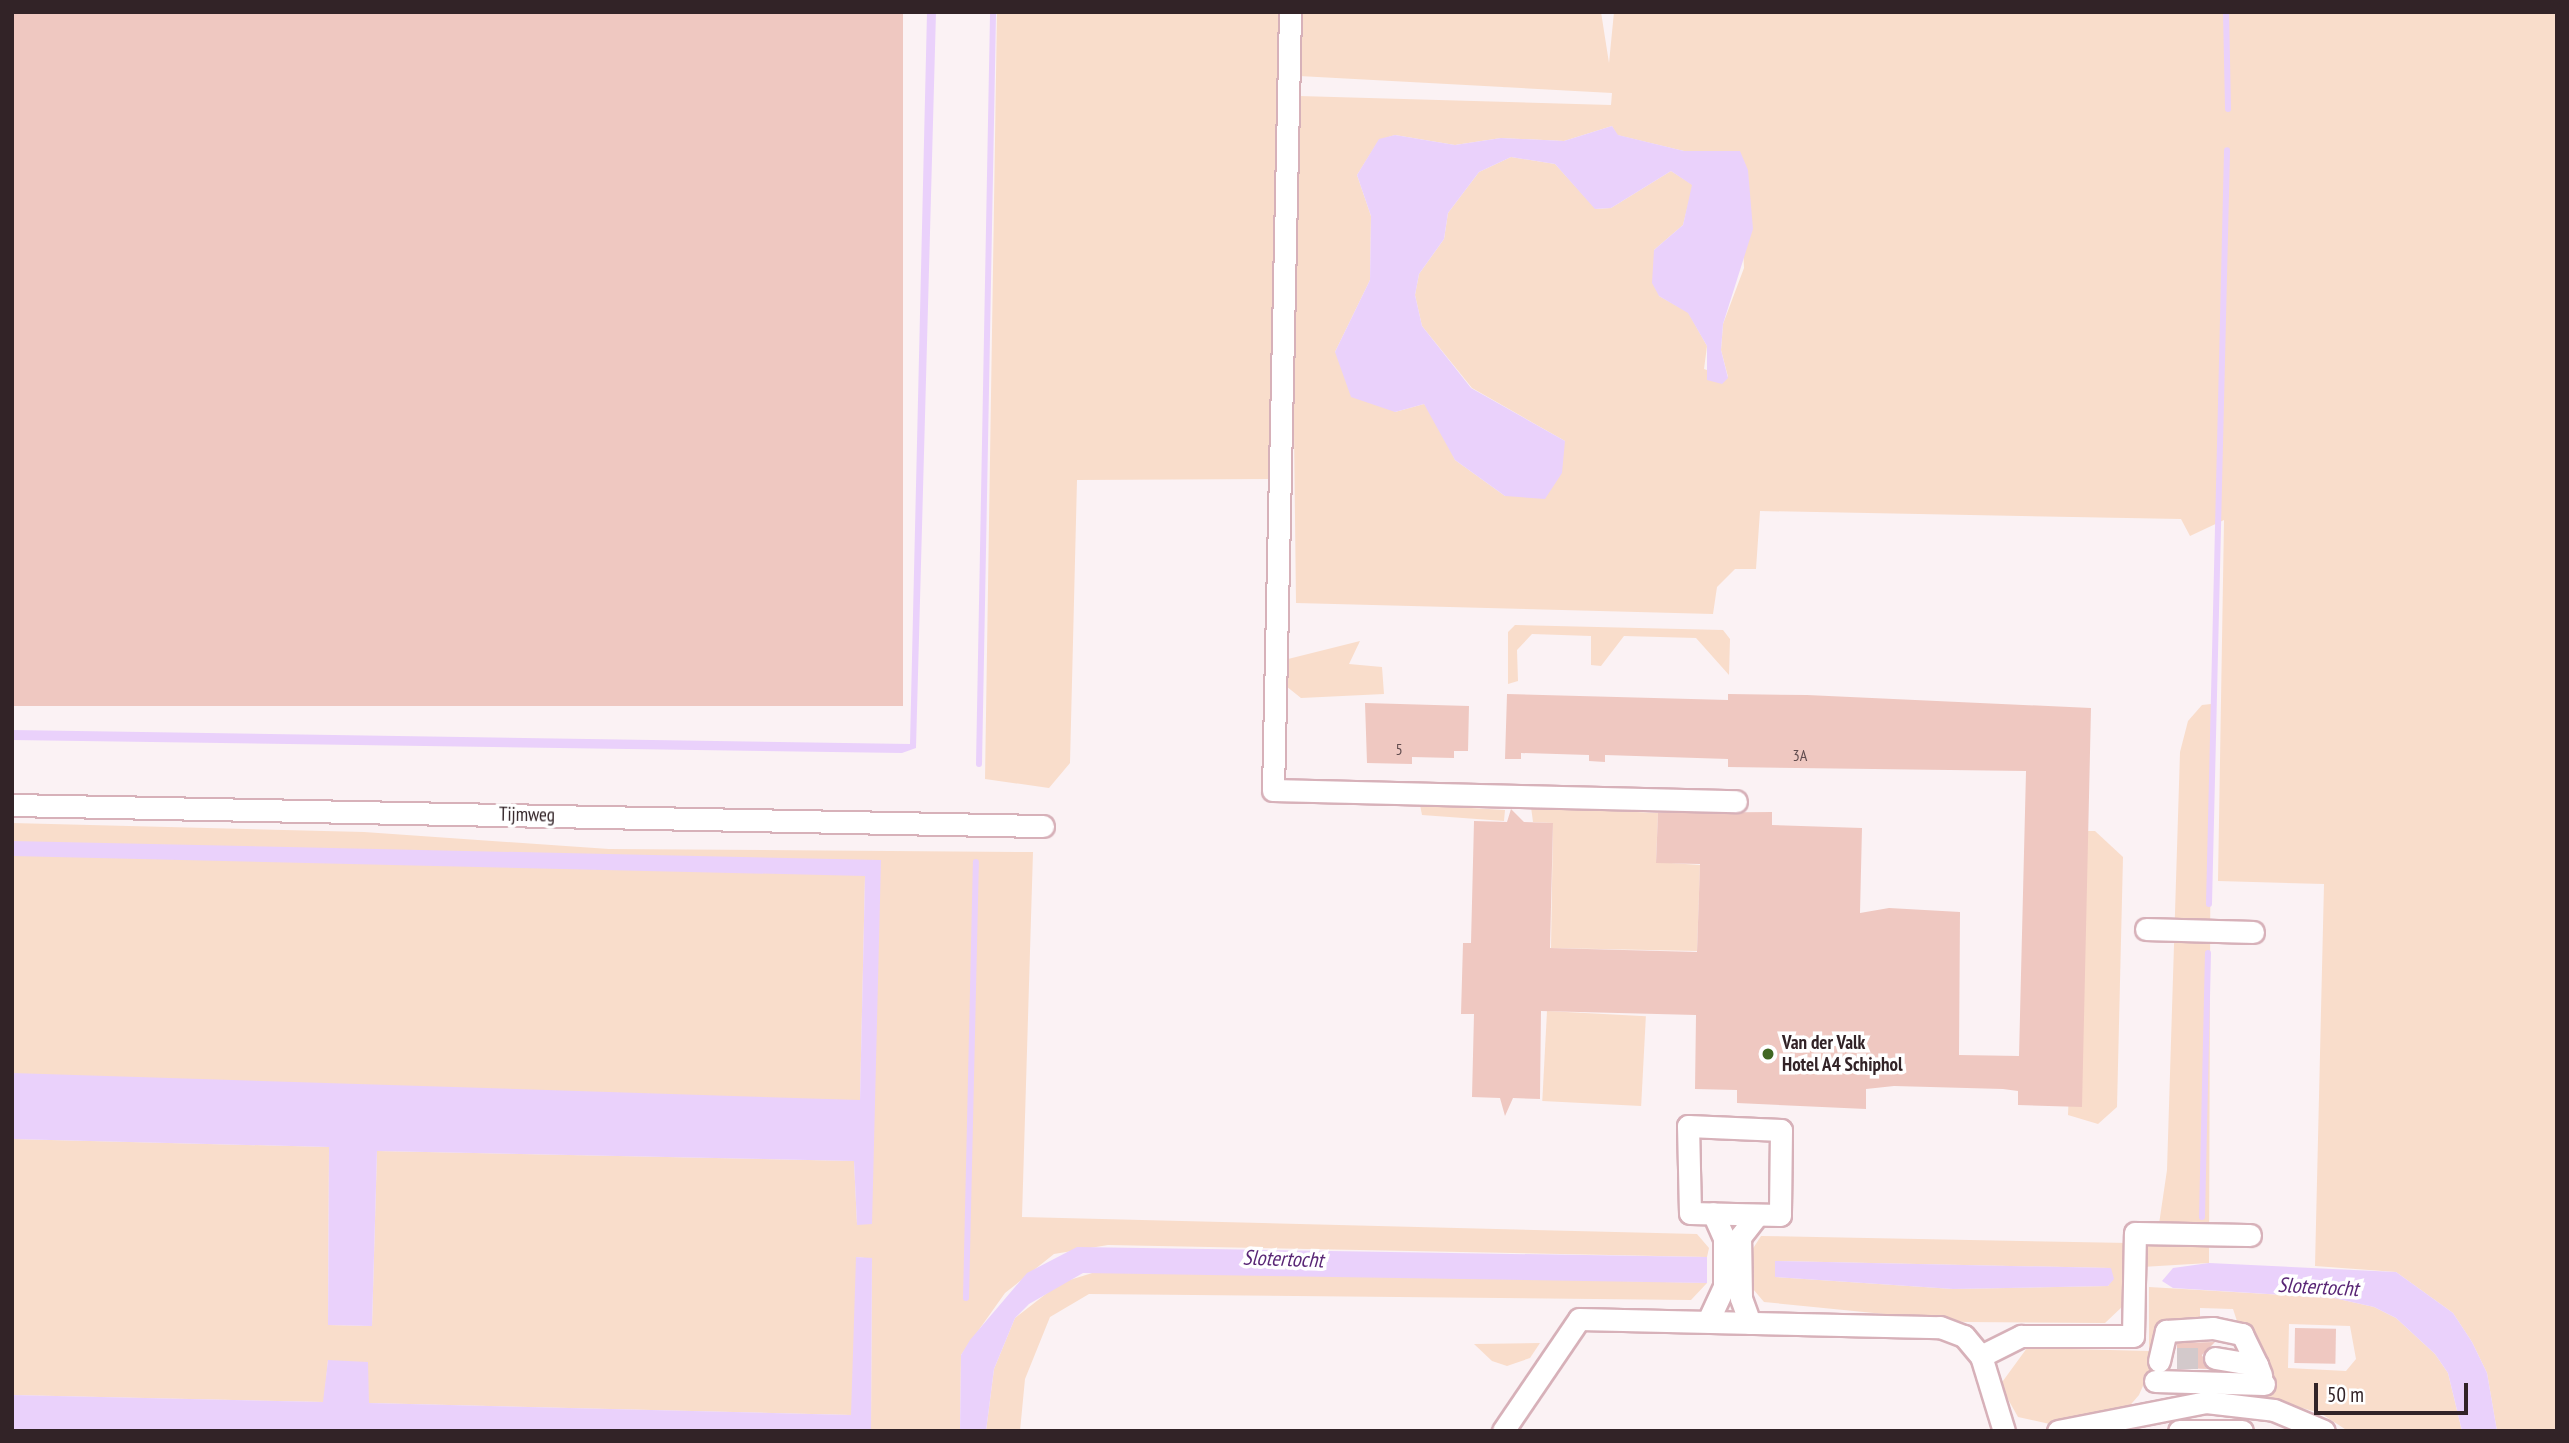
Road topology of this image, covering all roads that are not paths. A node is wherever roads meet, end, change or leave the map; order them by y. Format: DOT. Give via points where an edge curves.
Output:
graph roads {
  1 [pos="1290,12"];
  2 [pos="1736,801"];
  3 [pos="12,805"];
  4 [pos="1043,826"];
  5 [pos="2146,929"];
  6 [pos="2253,932"];
  7 [pos="1713,1213"];
  8 [pos="1757,1215"];
  9 [pos="2250,1235"];
  10 [pos="1708,1321"];
  11 [pos="1750,1323"];
  12 [pos="1981,1356"];
  13 [pos="2215,1358"];
  14 [pos="2164,1367"];
  15 [pos="2261,1375"];
  16 [pos="2274,1410"];
  17 [pos="2145,1412"];
  18 [pos="1503,1431"];
  19 [pos="2004,1431"];
  20 [pos="2059,1431"];
  21 [pos="2179,1431"];
  22 [pos="2242,1431"];
  23 [pos="2324,1431"];
  1 -- 2 [label="street" via="1273,790"];
  3 -- 4 [label="street, Tijmweg"];
  5 -- 6 [label="street"];
  7 -- 8 [label="street"];
  7 -- 8 [label="street" via="1690,1213 1688,1126 1781,1130 1780,1215"];
  7 -- 10 [label="street" via="1724,1238 1724,1287"];
  8 -- 11 [label="street" via="1740,1237 1741,1298"];
  9 -- 12 [label="street" via="2130,1225 2133,1336 2021,1336"];
  10 -- 11 [label="street"];
  10 -- 18 [label="street" via="1579,1319"];
  11 -- 12 [label="street" via="1940,1327 1965,1336"];
  12 -- 19 [label="street"];
  13 -- 15 [label="street"];
  14 -- 15 [label="street"];
  14 -- 15 [label="street" via="2166,1331 2213,1328 2242,1334"];
  14 -- 17 [label="street"];
  15 -- 16 [label="street"];
  16 -- 17 [label="street" via="2206,1402"];
  16 -- 23 [label="street"];
  17 -- 20 [label="street"];
  21 -- 22 [label="street"];
}
